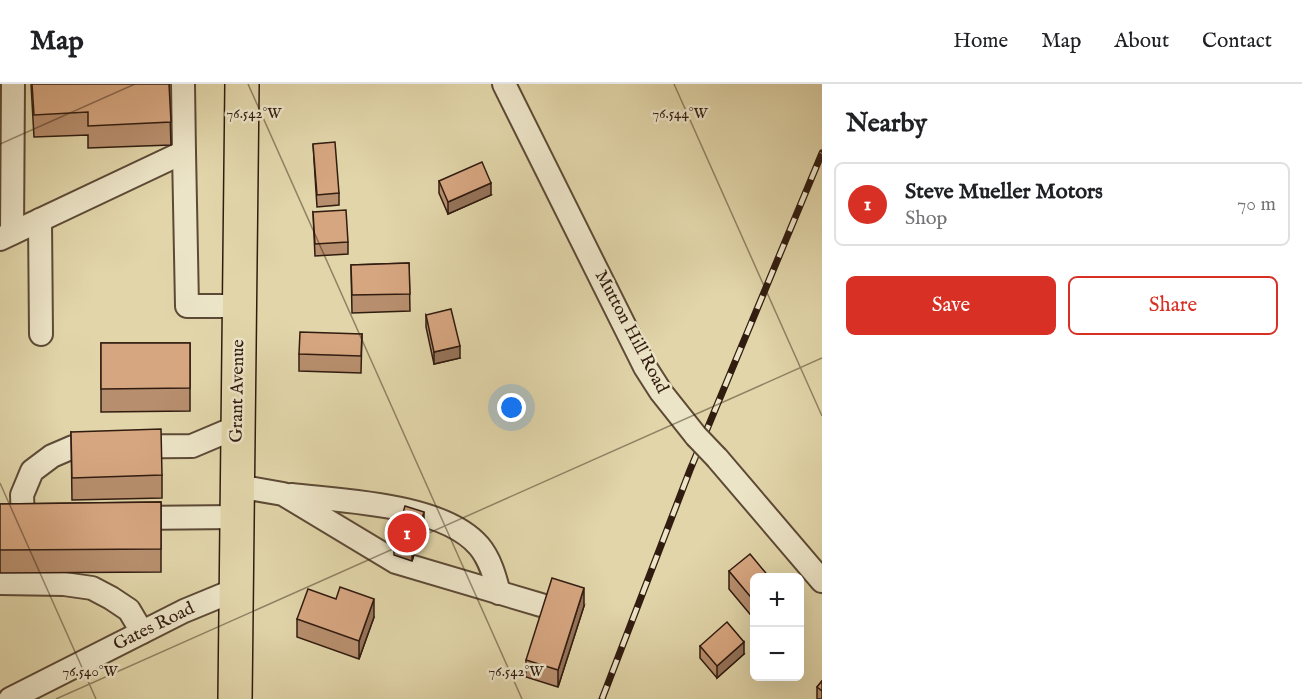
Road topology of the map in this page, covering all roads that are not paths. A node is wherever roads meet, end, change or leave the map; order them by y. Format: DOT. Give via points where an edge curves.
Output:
graph roads {
  1 [pos="13,84"];
  2 [pos="183,84"];
  3 [pos="242,84"];
  4 [pos="504,84"];
  5 [pos="184,152"];
  6 [pos="40,220"];
  7 [pos="6,236"];
  8 [pos="239,306"];
  9 [pos="41,334"];
  10 [pos="237,427"];
  11 [pos="282,494"];
  12 [pos="236,501"];
  13 [pos="0,518"];
  14 [pos="23,518"];
  15 [pos="63,518"];
  16 [pos="107,518"];
  17 [pos="822,581"];
  18 [pos="0,583"];
  19 [pos="235,590"];
  20 [pos="499,593"];
  21 [pos="541,605"];
  22 [pos="142,632"];
  23 [pos="10,699"];
  24 [pos="235,699"];
  1 -- 7 [label="street"];
  2 -- 5 [label="street"];
  3 -- 8 [label="highway, Grant Avenue"];
  4 -- 17 [label="street, Mutton Hill Road, bridge" via="645,367 696,435"];
  5 -- 6 [label="street"];
  5 -- 8 [label="street" via="187,306"];
  6 -- 7 [label="street"];
  6 -- 9 [label="street"];
  8 -- 10 [label="highway, Grant Avenue"];
  10 -- 12 [label="highway, Grant Avenue"];
  10 -- 14 [label="street" via="192,446 73,447 32,471 22,495"];
  11 -- 12 [label="street"];
  11 -- 20 [label="street" via="396,562"];
  11 -- 20 [label="street" via="394,507 450,524 480,547"];
  12 -- 16 [label="street"];
  12 -- 19 [label="highway, Grant Avenue"];
  13 -- 14 [label="street"];
  14 -- 15 [label="street"];
  18 -- 22 [label="street" via="92,588 129,610"];
  19 -- 22 [label="street, Gates Road"];
  19 -- 24 [label="highway, Grant Avenue"];
  20 -- 21 [label="street"];
  22 -- 23 [label="street, Gates Road"];
}
